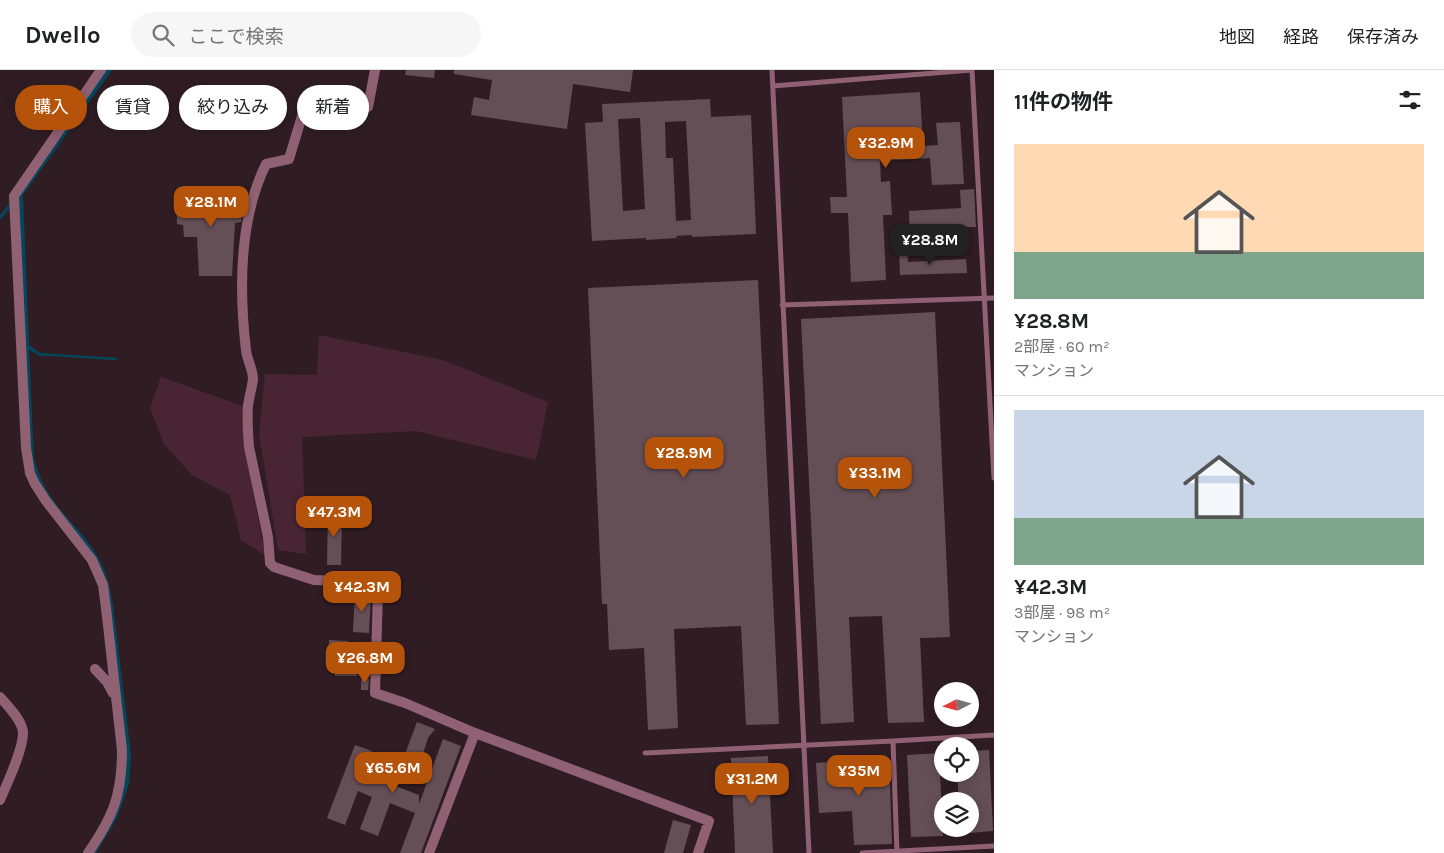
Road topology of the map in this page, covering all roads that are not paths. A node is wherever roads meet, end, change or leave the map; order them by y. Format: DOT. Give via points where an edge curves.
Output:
graph roads {
  1 [pos="101,70"];
  2 [pos="375,70"];
  3 [pos="772,70"];
  4 [pos="773,86"];
  5 [pos="984,298"];
  6 [pos="994,298"];
  7 [pos="782,305"];
  8 [pos="994,478"];
  9 [pos="95,669"];
  10 [pos="0,698"];
  11 [pos="116,701"];
  12 [pos="475,733"];
  13 [pos="994,734"];
  14 [pos="893,741"];
  15 [pos="803,746"];
  16 [pos="645,753"];
  17 [pos="0,800"];
  18 [pos="994,846"];
  19 [pos="897,852"];
  20 [pos="88,853"];
  21 [pos="429,853"];
  22 [pos="698,853"];
  23 [pos="809,853"];
  24 [pos="862,853"];
  1 -- 11 [label="street" via="14,196 28,461 35,484 98,572 106,608"];
  2 -- 12 [label="street" via="368,107 308,96 288,160 266,164 257,183 242,267 246,352 253,378 248,406 249,447 268,537 270,563 314,580 371,582 376,585 375,693"];
  3 -- 4 [label="lane"];
  4 -- 5 [label="lane" via="972,70"];
  4 -- 7 [label="lane"];
  5 -- 6 [label="lane"];
  5 -- 7 [label="lane"];
  5 -- 8 [label="lane"];
  7 -- 15 [label="lane"];
  9 -- 11 [label="street" via="107,682"];
  10 -- 17 [label="street" via="13,712 23,732"];
  11 -- 20 [label="street" via="122,750 120,789 112,814"];
  12 -- 21 [label="street"];
  12 -- 22 [label="street" via="709,820"];
  13 -- 14 [label="lane"];
  14 -- 15 [label="lane"];
  14 -- 19 [label="lane"];
  15 -- 16 [label="lane"];
  15 -- 23 [label="lane"];
  18 -- 19 [label="lane"];
  19 -- 24 [label="lane"];
}
